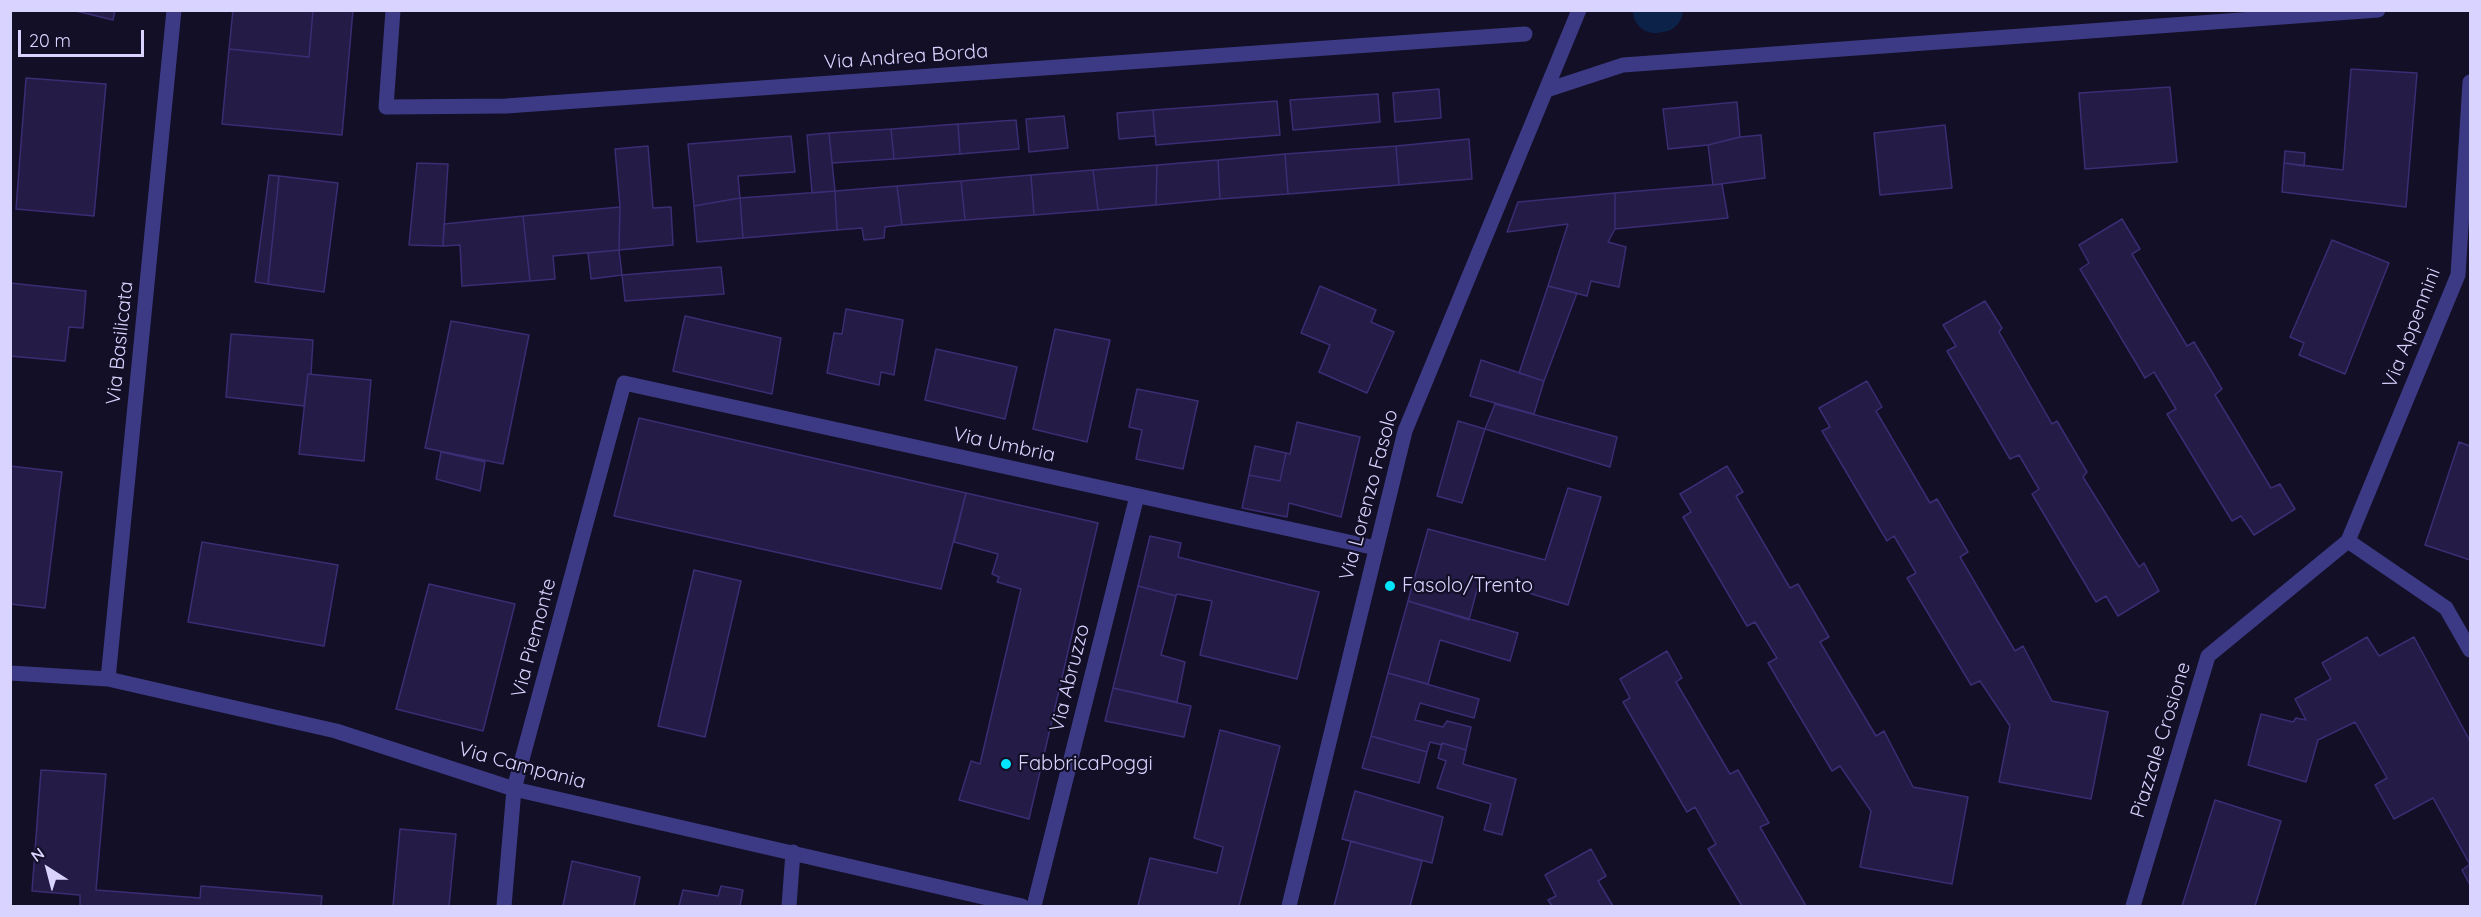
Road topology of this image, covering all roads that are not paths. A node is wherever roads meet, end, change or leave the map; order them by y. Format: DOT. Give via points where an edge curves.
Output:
graph roads {
  1 [pos="174,10"];
  2 [pos="393,10"];
  3 [pos="1579,10"];
  4 [pos="2378,10"];
  5 [pos="1525,34"];
  6 [pos="2470,82"];
  7 [pos="1547,90"];
  8 [pos="2464,277"];
  9 [pos="624,383"];
  10 [pos="1137,496"];
  11 [pos="2348,542"];
  12 [pos="1376,548"];
  13 [pos="2470,650"];
  14 [pos="10,673"];
  15 [pos="108,680"];
  16 [pos="514,789"];
  17 [pos="793,852"];
  18 [pos="504,906"];
  19 [pos="789,906"];
  20 [pos="1023,906"];
  21 [pos="1034,906"];
  22 [pos="1289,906"];
  23 [pos="2133,906"];
  1 -- 15 [label="street, Via Basilicata"];
  2 -- 5 [label="street, Via Andrea Borda" via="386,107 506,106"];
  3 -- 7 [label="street, Via Lorenzo Fasolo"];
  4 -- 7 [label="street" via="1623,65"];
  6 -- 8 [label="street, Via Appennini"];
  7 -- 12 [label="street, Via Lorenzo Fasolo" via="1405,431"];
  8 -- 11 [label="street, Via Appennini"];
  9 -- 10 [label="street, Via Umbria"];
  9 -- 16 [label="street, Via Piemonte"];
  10 -- 12 [label="street, Via Umbria"];
  10 -- 21 [label="street, Via Abruzzo"];
  11 -- 13 [label="street" via="2446,608"];
  11 -- 23 [label="street, Piazzale Crosione" via="2208,656"];
  12 -- 22 [label="street, Via Lorenzo Fasolo"];
  14 -- 15 [label="street, Via Campania"];
  15 -- 16 [label="street, Via Campania" via="336,731"];
  16 -- 17 [label="street, Via Campania"];
  16 -- 18 [label="street, Via Piemonte"];
  17 -- 19 [label="street"];
  17 -- 20 [label="street, Via Campania"];
}
